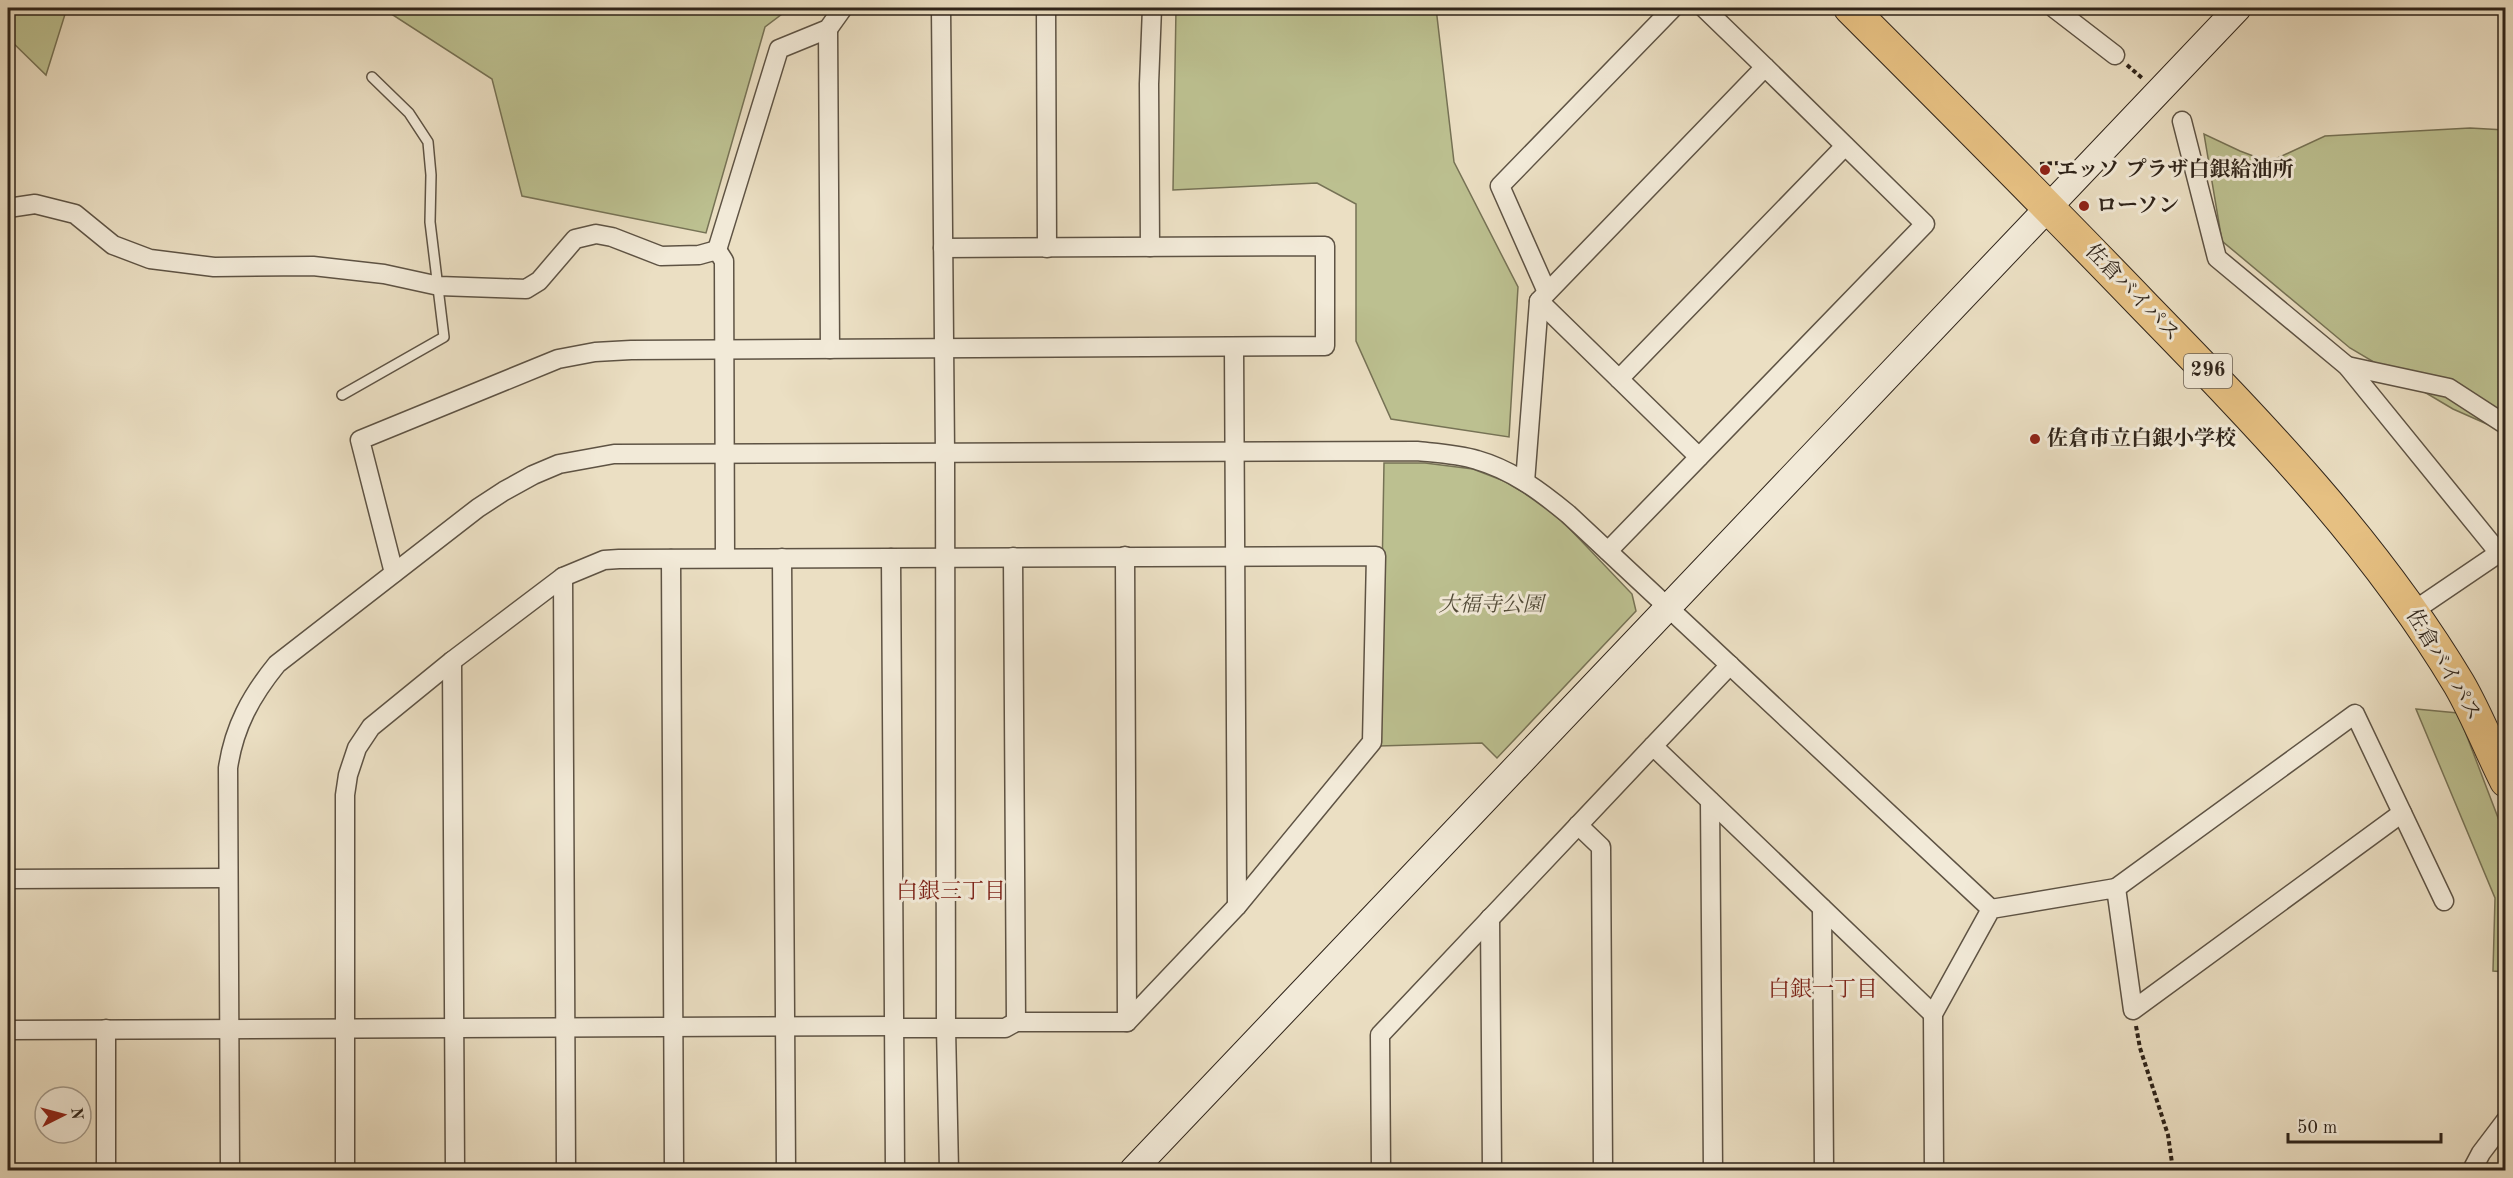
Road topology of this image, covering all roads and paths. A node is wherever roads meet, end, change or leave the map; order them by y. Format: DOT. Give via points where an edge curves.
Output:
graph roads {
  1 [pos="843,8"];
  2 [pos="941,8"];
  3 [pos="1046,8"];
  4 [pos="1152,8"];
  5 [pos="1673,8"];
  6 [pos="1704,8"];
  7 [pos="1850,8"];
  8 [pos="2054,8"];
  9 [pos="2238,8"];
  10 [pos="828,28"];
  11 [pos="2115,55"];
  12 [pos="1765,67"];
  13 [pos="372,77"];
  14 [pos="2182,121"];
  15 [pos="1845,146"];
  16 [pos="2047,206"];
  17 [pos="8,208"];
  18 [pos="1150,247"];
  19 [pos="943,248"];
  20 [pos="1047,248"];
  21 [pos="717,250"];
  22 [pos="439,286"];
  23 [pos="1543,296"];
  24 [pos="1234,347"];
  25 [pos="943,348"];
  26 [pos="724,349"];
  27 [pos="830,349"];
  28 [pos="2347,366"];
  29 [pos="1619,380"];
  30 [pos="342,395"];
  31 [pos="2505,425"];
  32 [pos="1234,452"];
  33 [pos="945,453"];
  34 [pos="724,454"];
  35 [pos="1699,457"];
  36 [pos="1525,482"];
  37 [pos="1608,551"];
  38 [pos="2502,552"];
  39 [pos="1125,556"];
  40 [pos="1235,556"];
  41 [pos="944,557"];
  42 [pos="1013,557"];
  43 [pos="725,558"];
  44 [pos="782,558"];
  45 [pos="891,558"];
  46 [pos="671,559"];
  47 [pos="394,573"];
  48 [pos="563,577"];
  49 [pos="1667,606"];
  50 [pos="2412,612"];
  51 [pos="452,661"];
  52 [pos="1730,665"];
  53 [pos="1653,746"];
  54 [pos="2505,781"];
  55 [pos="1710,801"];
  56 [pos="2402,813"];
  57 [pos="1578,825"];
  58 [pos="228,878"];
  59 [pos="8,879"];
  60 [pos="2116,888"];
  61 [pos="2444,901"];
  62 [pos="1237,906"];
  63 [pos="1822,908"];
  64 [pos="1991,909"];
  65 [pos="1490,918"];
  66 [pos="2133,1010"];
  67 [pos="1933,1014"];
  68 [pos="1016,1022"];
  69 [pos="1127,1022"];
  70 [pos="785,1026"];
  71 [pos="565,1027"];
  72 [pos="673,1027"];
  73 [pos="894,1027"];
  74 [pos="345,1028"];
  75 [pos="454,1028"];
  76 [pos="946,1028"];
  77 [pos="106,1029"];
  78 [pos="229,1029"];
  79 [pos="8,1030"];
  80 [pos="2505,1120"];
  81 [pos="106,1170"];
  82 [pos="230,1170"];
  83 [pos="345,1170"];
  84 [pos="455,1170"];
  85 [pos="566,1170"];
  86 [pos="674,1170"];
  87 [pos="786,1170"];
  88 [pos="895,1170"];
  89 [pos="949,1170"];
  90 [pos="1133,1170"];
  91 [pos="1381,1170"];
  92 [pos="1492,1170"];
  93 [pos="1603,1170"];
  94 [pos="1713,1170"];
  95 [pos="1824,1170"];
  96 [pos="1934,1170"];
  97 [pos="2173,1170"];
  98 [pos="2472,1170"];
  1 -- 10 [label="street"];
  2 -- 19 [label="street"];
  3 -- 20 [label="street"];
  4 -- 18 [label="street"];
  5 -- 23 [label="street" via="1500,186"];
  6 -- 12 [label="street"];
  7 -- 16 [label="highway, 佐倉バイパス / 296"];
  8 -- 11 [label="street"];
  9 -- 16 [label="street"];
  10 -- 21 [label="street" via="779,49"];
  10 -- 27 [label="street"];
  12 -- 15 [label="street"];
  12 -- 23 [label="street"];
  13 -- 22 [label="lane" via="409,113 428,142 430,222"];
  14 -- 28 [label="street" via="2217,258"];
  15 -- 29 [label="street"];
  15 -- 35 [label="street" via="1925,224"];
  16 -- 49 [label="street"];
  16 -- 50 [label="highway, 佐倉バイパス / 296" via="2264,429 2346,524"];
  17 -- 22 [label="street" via="34,204 75,214 113,245 150,259 214,267 313,266 384,274"];
  18 -- 20 [label="street"];
  18 -- 24 [label="street" via="1325,246 1325,346"];
  19 -- 20 [label="street"];
  19 -- 25 [label="street"];
  21 -- 22 [label="street" via="661,256 596,234 575,239 539,281 526,289"];
  21 -- 26 [label="street" via="724,261"];
  22 -- 30 [label="lane" via="444,337"];
  23 -- 29 [label="street"];
  23 -- 36 [label="street"];
  24 -- 25 [label="street"];
  24 -- 32 [label="street"];
  25 -- 27 [label="street"];
  25 -- 33 [label="street"];
  26 -- 27 [label="street"];
  26 -- 34 [label="street"];
  26 -- 47 [label="street" via="595,351 558,359 360,440"];
  28 -- 31 [label="street" via="2449,387"];
  28 -- 38 [label="street"];
  29 -- 35 [label="street"];
  32 -- 33 [label="street"];
  32 -- 36 [label="street" via="1417,451 1475,459 1511,472"];
  32 -- 40 [label="street"];
  33 -- 34 [label="street"];
  33 -- 41 [label="street"];
  34 -- 43 [label="street"];
  34 -- 47 [label="street" via="614,454 559,464 478,508"];
  35 -- 37 [label="street"];
  36 -- 37 [label="street"];
  37 -- 49 [label="street"];
  38 -- 50 [label="street"];
  39 -- 40 [label="street"];
  39 -- 42 [label="street"];
  39 -- 69 [label="street"];
  40 -- 62 [label="street"];
  40 -- 62 [label="street" via="1376,556 1372,742"];
  41 -- 42 [label="street"];
  41 -- 45 [label="street"];
  41 -- 76 [label="street"];
  42 -- 68 [label="street"];
  43 -- 44 [label="street"];
  43 -- 46 [label="street"];
  44 -- 45 [label="street"];
  44 -- 70 [label="street"];
  45 -- 73 [label="street"];
  46 -- 48 [label="street" via="604,560"];
  46 -- 72 [label="street"];
  47 -- 58 [label="street" via="277,664 242,716 228,768"];
  48 -- 51 [label="street"];
  48 -- 71 [label="street"];
  49 -- 52 [label="street"];
  49 -- 90 [label="street"];
  50 -- 54 [label="highway, 佐倉バイパス / 296" via="2460,686"];
  51 -- 74 [label="street" via="370,727 357,748 348,775"];
  51 -- 75 [label="street"];
  52 -- 53 [label="street"];
  52 -- 64 [label="street"];
  53 -- 55 [label="street"];
  53 -- 57 [label="street"];
  55 -- 63 [label="street"];
  55 -- 94 [label="street"];
  56 -- 60 [label="street" via="2355,714"];
  56 -- 61 [label="street"];
  56 -- 66 [label="street"];
  57 -- 65 [label="street"];
  57 -- 93 [label="street" via="1601,848"];
  58 -- 59 [label="street"];
  58 -- 78 [label="street"];
  60 -- 64 [label="street"];
  60 -- 66 [label="street"];
  62 -- 69 [label="street"];
  63 -- 67 [label="street"];
  63 -- 95 [label="street"];
  64 -- 67 [label="street"];
  65 -- 91 [label="street" via="1380,1035"];
  65 -- 92 [label="street"];
  66 -- 97 [label="path" via="2140,1048 2168,1135"];
  67 -- 96 [label="street"];
  68 -- 69 [label="street"];
  68 -- 76 [label="street" via="1005,1028"];
  70 -- 72 [label="street"];
  70 -- 73 [label="street"];
  70 -- 87 [label="street"];
  71 -- 72 [label="street"];
  71 -- 75 [label="street"];
  71 -- 85 [label="street"];
  72 -- 86 [label="street"];
  73 -- 76 [label="street"];
  73 -- 88 [label="street"];
  74 -- 75 [label="street"];
  74 -- 78 [label="street"];
  74 -- 83 [label="street"];
  75 -- 84 [label="street"];
  76 -- 89 [label="street"];
  77 -- 78 [label="street"];
  77 -- 79 [label="street"];
  77 -- 81 [label="street"];
  78 -- 82 [label="street"];
  80 -- 98 [label="street"];
}
